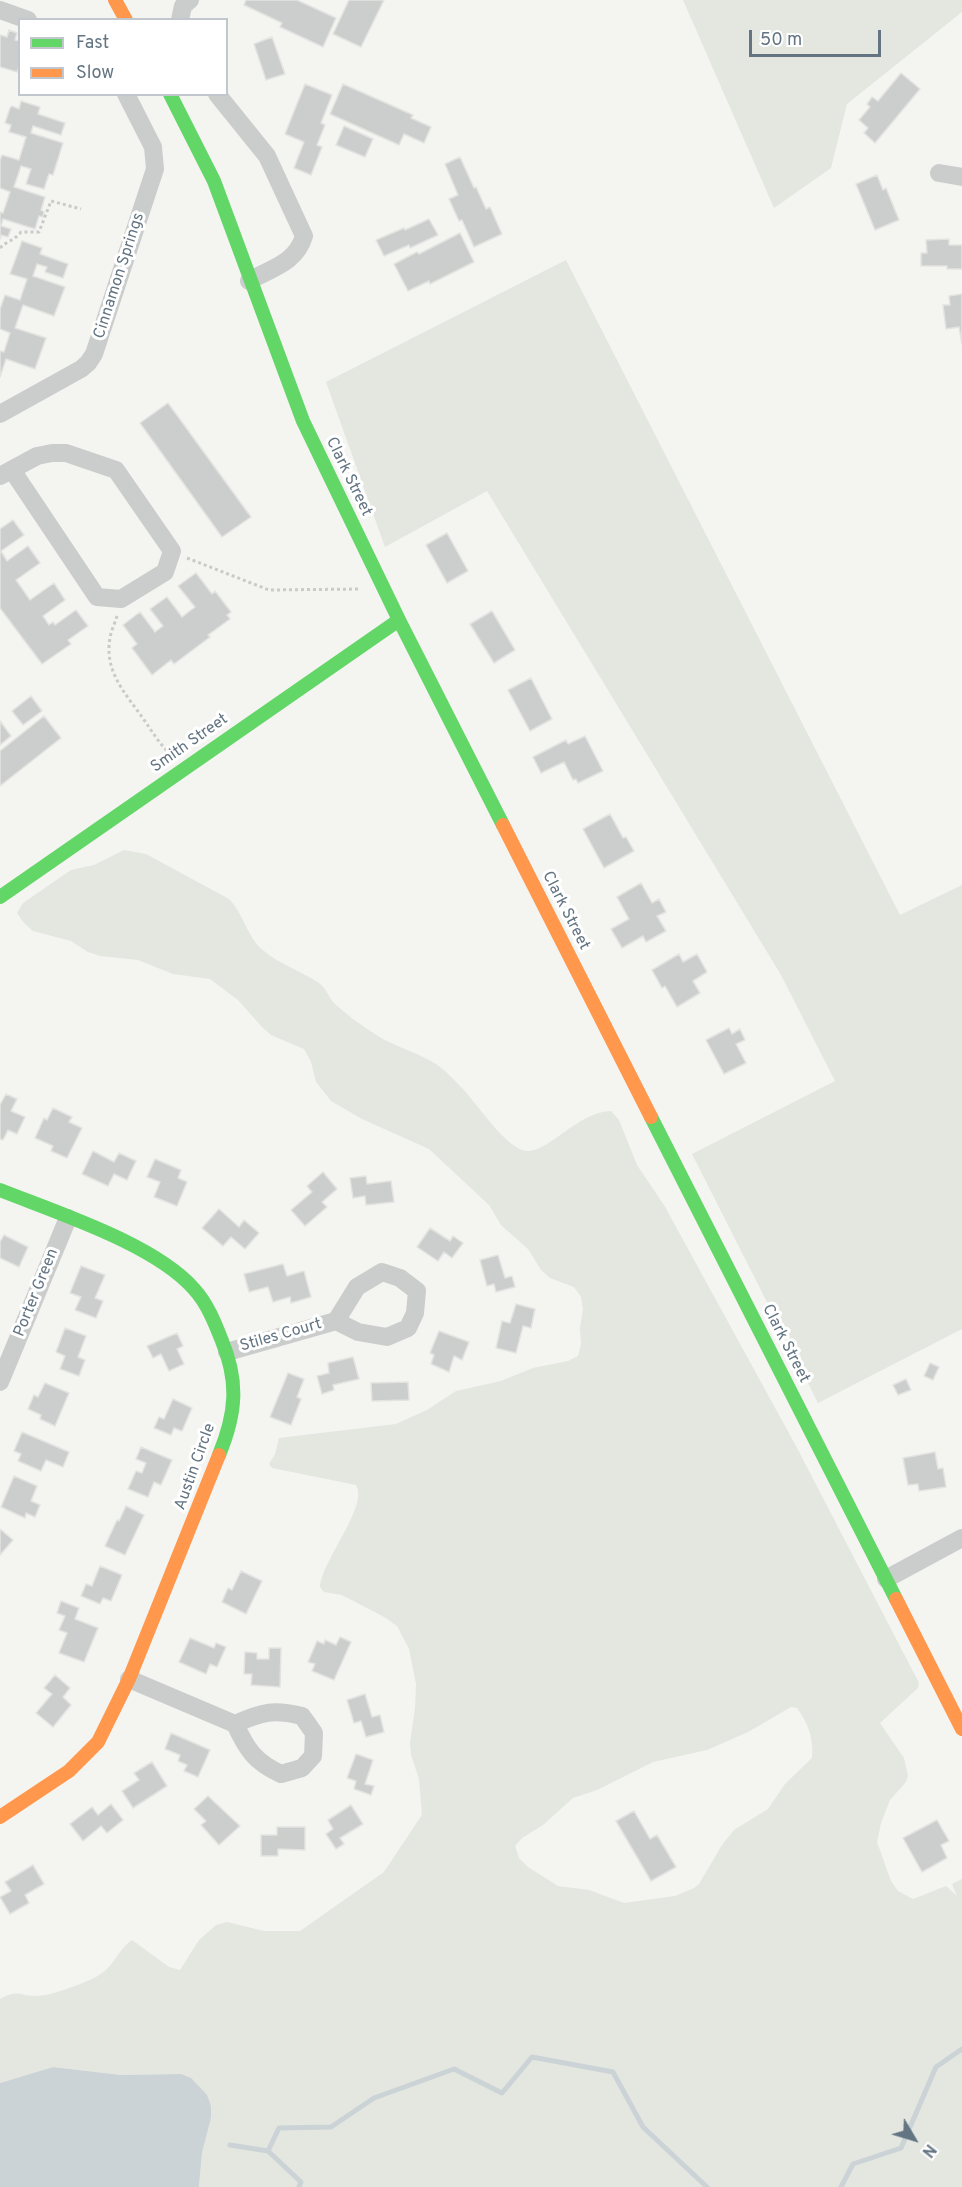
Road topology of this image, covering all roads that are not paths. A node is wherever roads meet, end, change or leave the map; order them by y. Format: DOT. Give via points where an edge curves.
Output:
graph roads {
  1 [pos="115,0"];
  2 [pos="190,0"];
  3 [pos="0,10"];
  4 [pos="22,18"];
  5 [pos="125,18"];
  6 [pos="180,18"];
  7 [pos="127,96"];
  8 [pos="171,96"];
  9 [pos="219,96"];
  10 [pos="939,173"];
  11 [pos="962,177"];
  12 [pos="249,281"];
  13 [pos="0,414"];
  14 [pos="6,473"];
  15 [pos="399,620"];
  16 [pos="0,897"];
  17 [pos="0,1190"];
  18 [pos="68,1218"];
  19 [pos="336,1321"];
  20 [pos="227,1352"];
  21 [pos="2,1372"];
  22 [pos="962,1538"];
  23 [pos="886,1579"];
  24 [pos="129,1679"];
  25 [pos="235,1724"];
  26 [pos="962,1729"];
  27 [pos="0,1817"];
  1 -- 5 [label="main road"];
  2 -- 6 [label="street" via="183,6"];
  3 -- 4 [label="street"];
  7 -- 13 [label="street, Cinnamon Springs" via="153,147 155,169 94,354 81,369"];
  8 -- 12 [label="main road, Clark Street" via="214,181"];
  9 -- 12 [label="street" via="267,156 304,236 292,257"];
  10 -- 11 [label="street"];
  12 -- 15 [label="main road, Clark Street" via="303,421"];
  14 -- 14 [label="street" via="97,597 121,599 165,572 172,551 116,470 66,453 52,453 37,456"];
  15 -- 16 [label="main road, Smith Street"];
  15 -- 23 [label="main road, Clark Street"];
  17 -- 18 [label="main road, Austin Circle"];
  18 -- 20 [label="main road, Austin Circle" via="158,1260 190,1284 213,1318"];
  18 -- 21 [label="street, Porter Green"];
  19 -- 20 [label="street, Stiles Court"];
  20 -- 24 [label="main road, Austin Circle" via="235,1382 226,1439"];
  22 -- 23 [label="street"];
  23 -- 26 [label="main road, Clark Street"];
  24 -- 25 [label="street"];
  24 -- 27 [label="main road, Austin Circle" via="98,1742 69,1771"];
}
